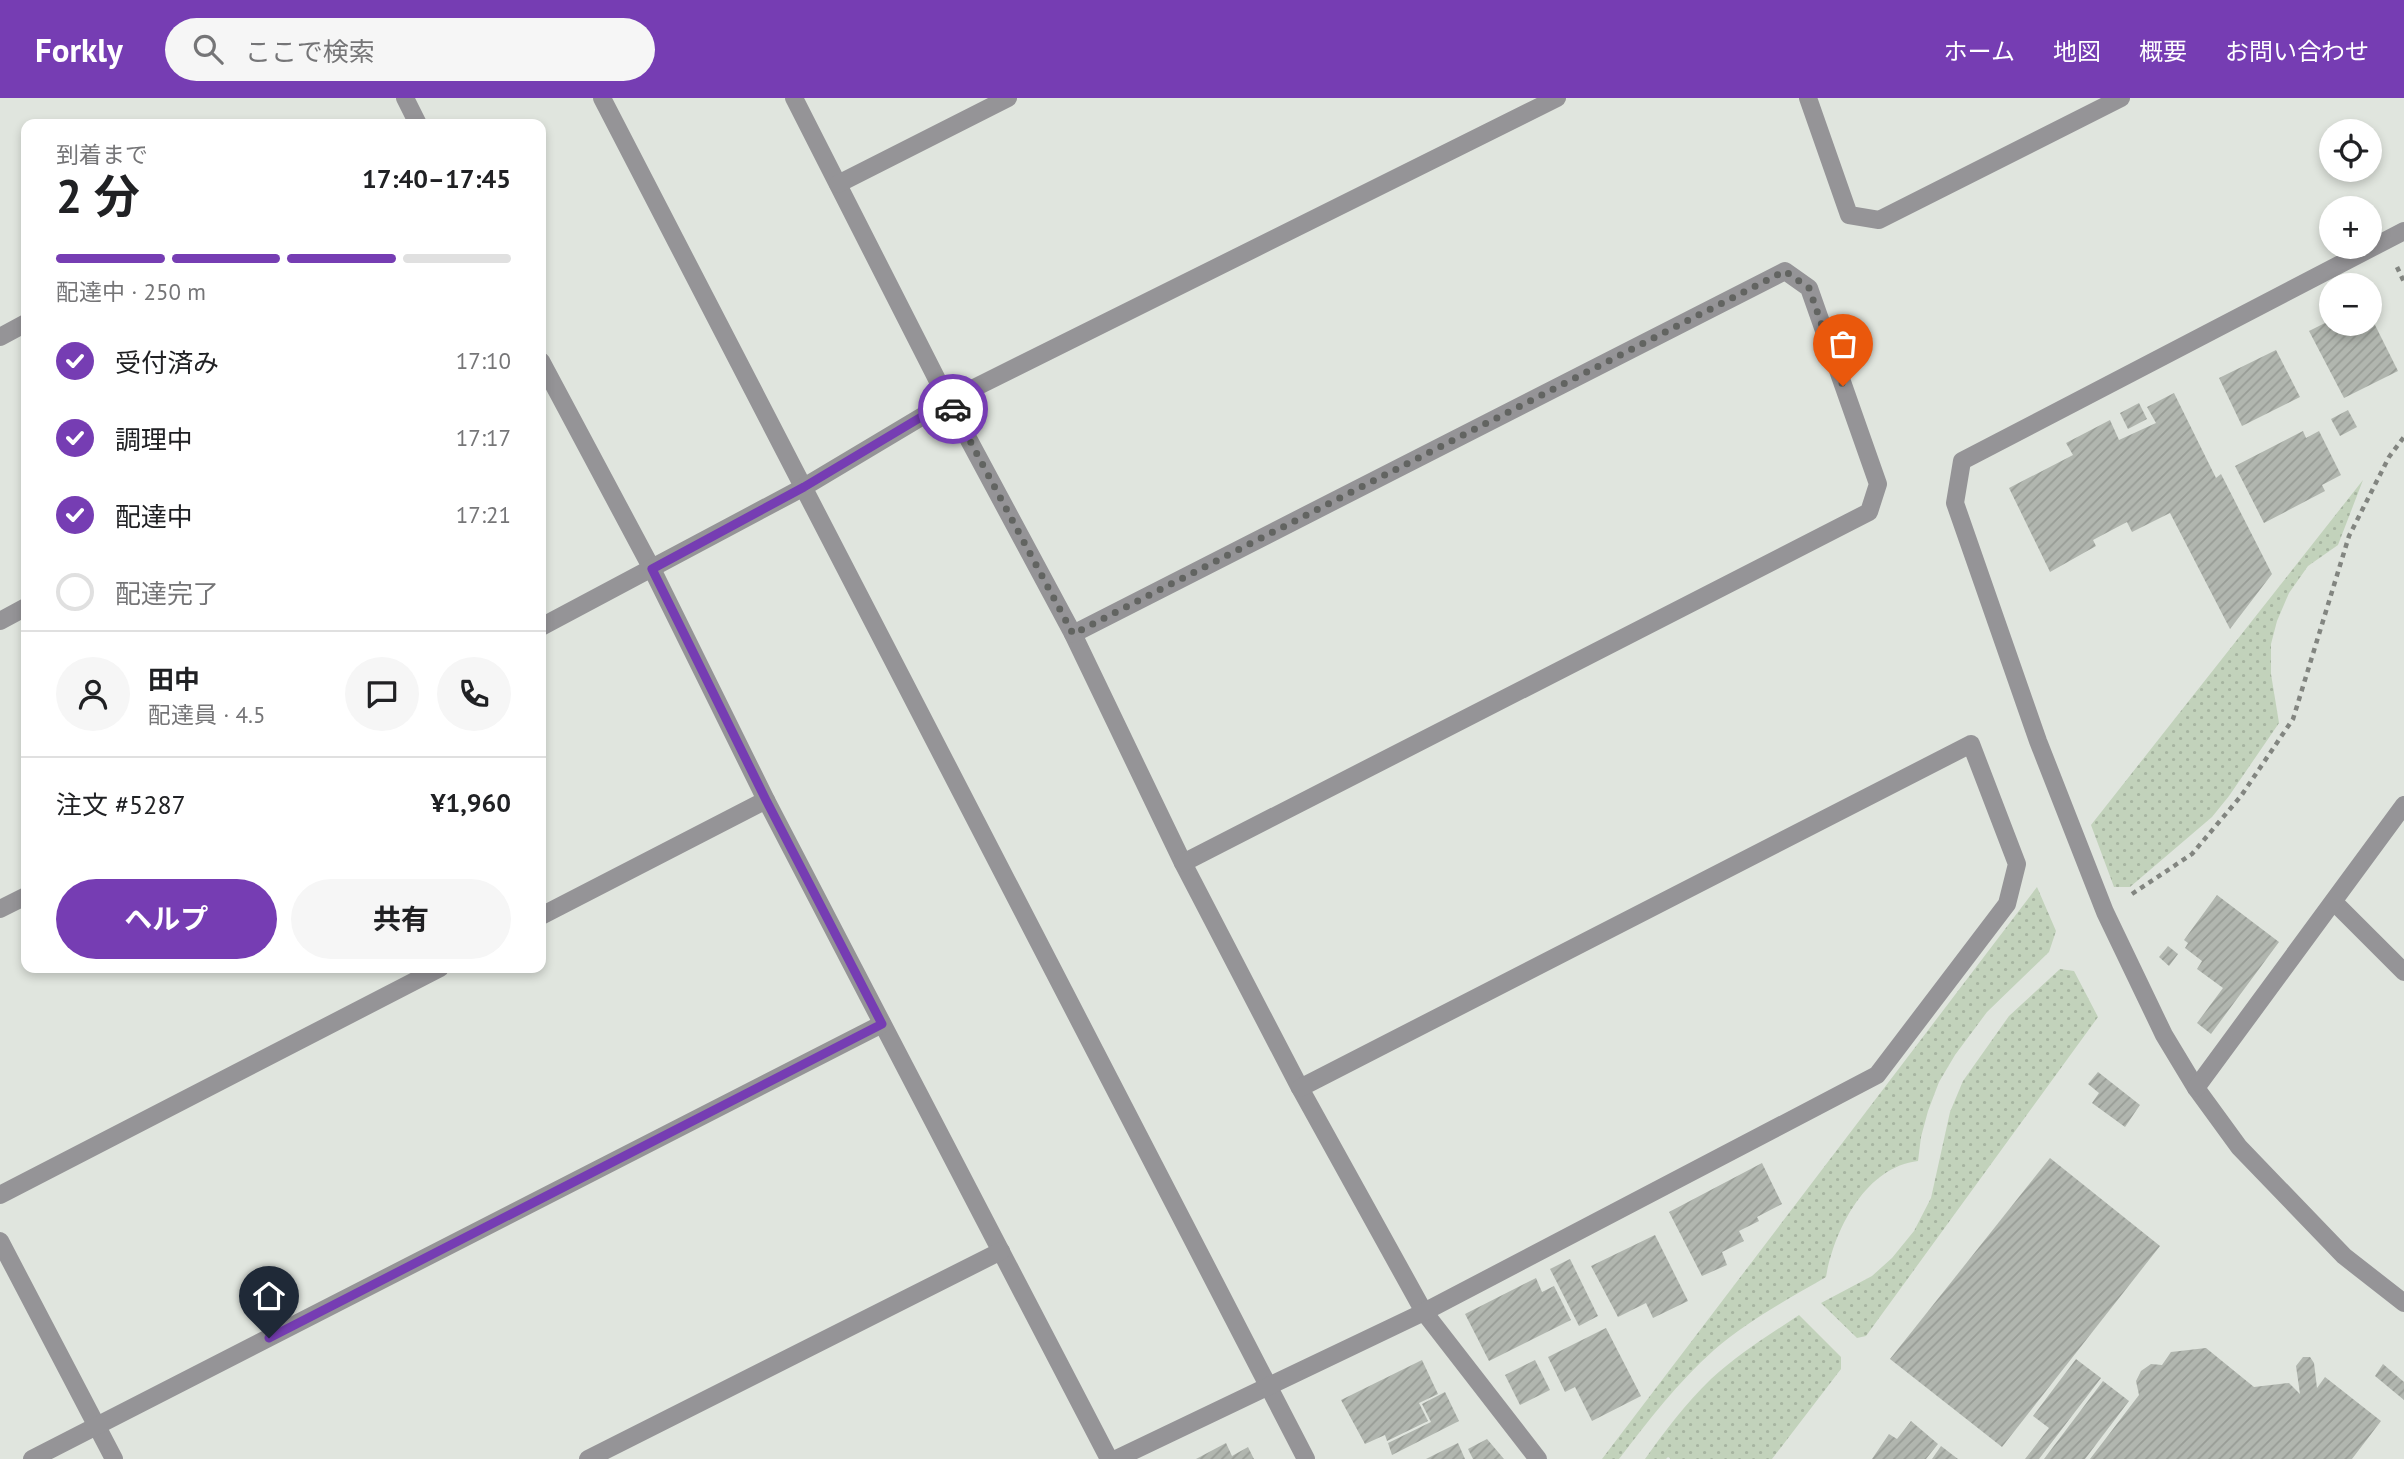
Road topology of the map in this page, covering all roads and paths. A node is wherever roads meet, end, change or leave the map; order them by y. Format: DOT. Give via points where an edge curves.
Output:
graph roads {
  1 [pos="405,98"];
  2 [pos="602,98"];
  3 [pos="794,98"];
  4 [pos="1008,98"];
  5 [pos="1556,98"];
  6 [pos="1808,98"];
  7 [pos="2121,98"];
  8 [pos="410,119"];
  9 [pos="838,184"];
  10 [pos="2404,231"];
  11 [pos="2395,263"];
  12 [pos="2404,282"];
  13 [pos="21,326"];
  14 [pos="0,337"];
  15 [pos="546,370"];
  16 [pos="948,401"];
  17 [pos="2404,438"];
  18 [pos="804,487"];
  19 [pos="652,569"];
  20 [pos="21,610"];
  21 [pos="0,621"];
  22 [pos="546,624"];
  23 [pos="1073,634"];
  24 [pos="766,800"];
  25 [pos="2404,805"];
  26 [pos="1183,863"];
  27 [pos="21,898"];
  28 [pos="2334,902"];
  29 [pos="0,909"];
  30 [pos="2105,912"];
  31 [pos="546,913"];
  32 [pos="2404,971"];
  33 [pos="430,973"];
  34 [pos="882,1024"];
  35 [pos="1300,1088"];
  36 [pos="2196,1088"];
  37 [pos="0,1195"];
  38 [pos="0,1241"];
  39 [pos="1001,1251"];
  40 [pos="2404,1303"];
  41 [pos="1424,1312"];
  42 [pos="1268,1386"];
  43 [pos="97,1426"];
  44 [pos="32,1459"];
  45 [pos="114,1459"];
  46 [pos="588,1459"];
  47 [pos="1109,1459"];
  48 [pos="1116,1459"];
  49 [pos="1306,1459"];
  50 [pos="1538,1459"];
  1 -- 8 [label="street"];
  2 -- 18 [label="street"];
  3 -- 9 [label="street"];
  4 -- 9 [label="street"];
  5 -- 16 [label="street"];
  6 -- 7 [label="street" via="1849,215 1879,220"];
  9 -- 16 [label="street"];
  10 -- 30 [label="street" via="1962,461 1955,503 2038,741"];
  11 -- 12 [label="path"];
  13 -- 14 [label="street"];
  15 -- 19 [label="street"];
  16 -- 18 [label="street"];
  16 -- 23 [label="street"];
  17 -- 30 [label="path" via="2389,457 2349,536 2293,719 2241,796 2192,854"];
  18 -- 19 [label="street"];
  18 -- 42 [label="street"];
  19 -- 22 [label="street"];
  19 -- 24 [label="street"];
  20 -- 21 [label="street"];
  23 -- 26 [label="street"];
  23 -- 26 [label="street" via="1785,271 1809,288 1878,484 1869,512"];
  24 -- 31 [label="street"];
  24 -- 34 [label="street"];
  25 -- 28 [label="street"];
  26 -- 35 [label="street"];
  27 -- 29 [label="street"];
  28 -- 32 [label="street"];
  28 -- 36 [label="street"];
  30 -- 36 [label="street" via="2164,1035"];
  33 -- 37 [label="street"];
  34 -- 39 [label="street"];
  34 -- 43 [label="street"];
  35 -- 41 [label="street"];
  35 -- 41 [label="street" via="1971,744 2017,864 2007,904 1877,1075"];
  36 -- 40 [label="street" via="2239,1147 2334,1246"];
  38 -- 43 [label="street"];
  39 -- 46 [label="street"];
  39 -- 47 [label="street"];
  41 -- 42 [label="street"];
  41 -- 50 [label="street"];
  42 -- 48 [label="street"];
  42 -- 49 [label="street"];
  43 -- 44 [label="street"];
  43 -- 45 [label="street"];
}
